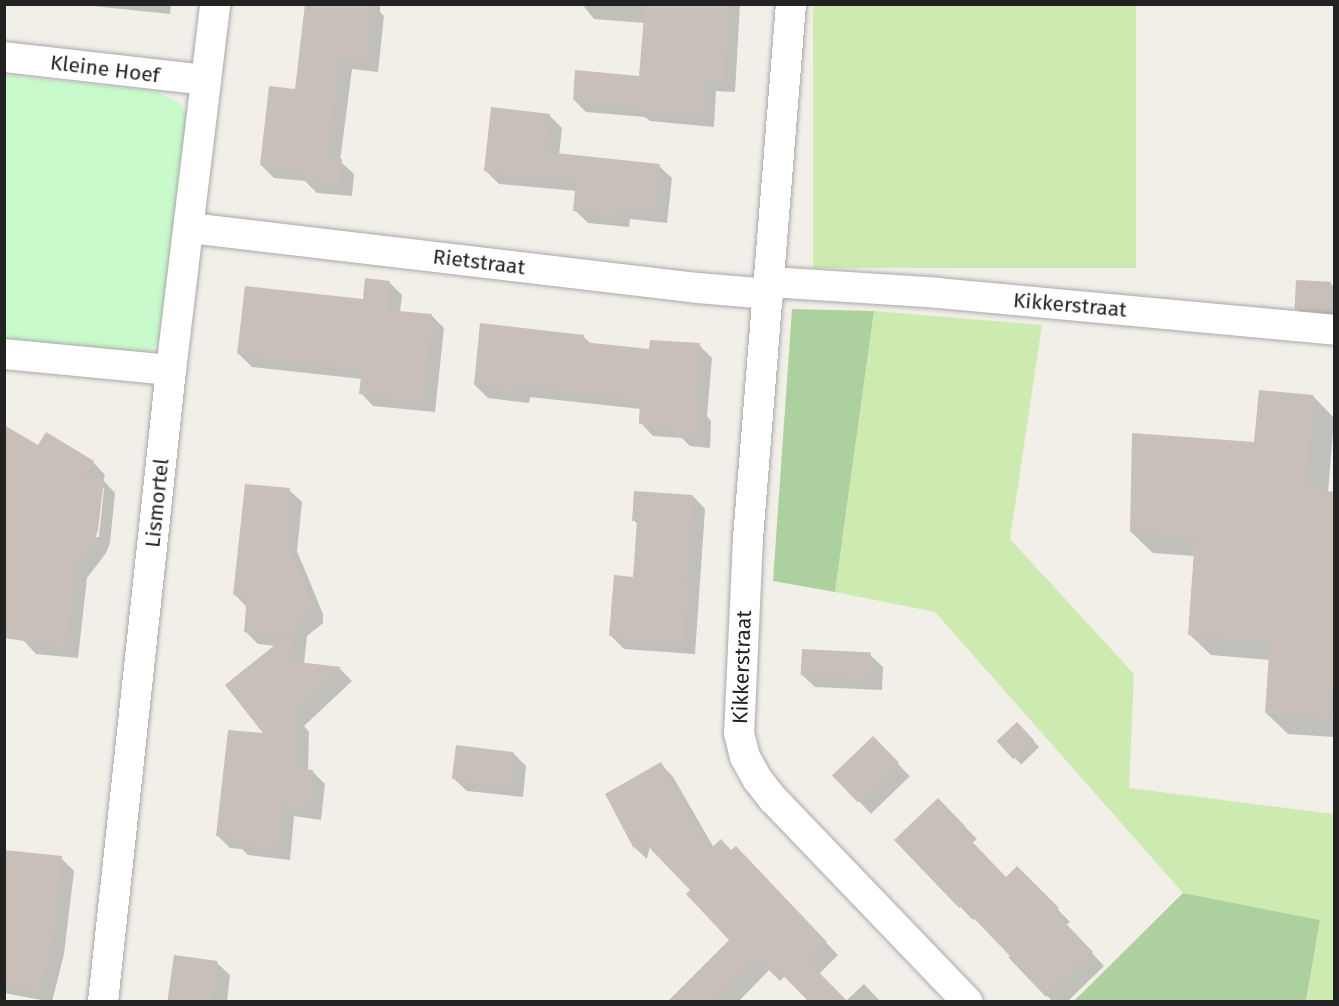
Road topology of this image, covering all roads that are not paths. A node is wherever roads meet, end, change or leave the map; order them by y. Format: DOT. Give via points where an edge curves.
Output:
graph roads {
  1 [pos="215,4"];
  2 [pos="791,4"];
  3 [pos="4,57"];
  4 [pos="206,80"];
  5 [pos="190,228"];
  6 [pos="769,288"];
  7 [pos="1335,330"];
  8 [pos="4,354"];
  9 [pos="171,370"];
  10 [pos="103,1002"];
  11 [pos="968,1002"];
  1 -- 4 [label="street, Lismortel"];
  2 -- 6 [label="street, Kikkerstraat"];
  3 -- 4 [label="street, Kleine Hoef"];
  4 -- 5 [label="street, Lismortel"];
  5 -- 6 [label="street, Rietstraat" via="698,288"];
  5 -- 9 [label="street, Lismortel"];
  6 -- 7 [label="street, Kikkerstraat" via="938,293"];
  6 -- 11 [label="street, Kikkerstraat" via="748,538 739,733 745,757 773,799"];
  8 -- 9 [label="street"];
  9 -- 10 [label="street, Lismortel"];
}
